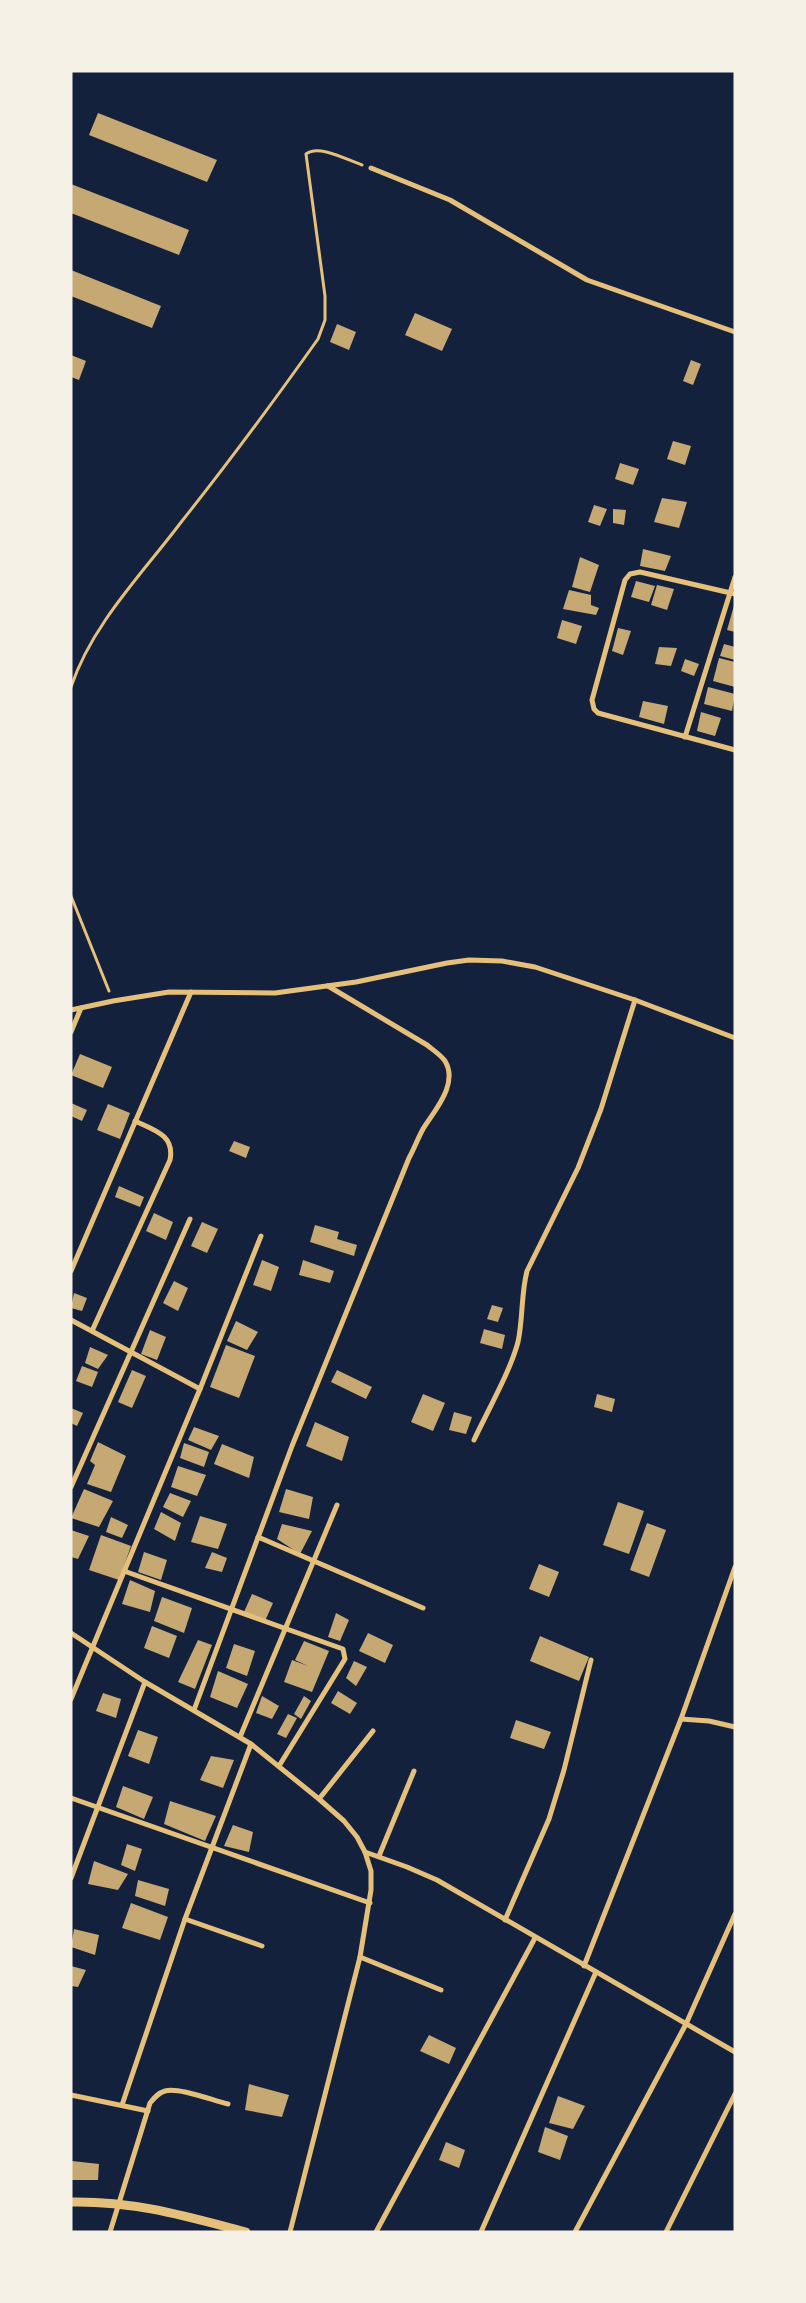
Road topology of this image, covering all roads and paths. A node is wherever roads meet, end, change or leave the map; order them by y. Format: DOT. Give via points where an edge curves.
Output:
graph roads {
  1 [pos="372,168"];
  2 [pos="735,332"];
  3 [pos="735,577"];
  4 [pos="732,593"];
  5 [pos="71,687"];
  6 [pos="685,737"];
  7 [pos="735,750"];
  8 [pos="71,896"];
  9 [pos="328,986"];
  10 [pos="191,992"];
  11 [pos="635,1000"];
  12 [pos="113,1001"];
  13 [pos="81,1008"];
  14 [pos="71,1010"];
  15 [pos="71,1032"];
  16 [pos="735,1038"];
  17 [pos="135,1121"];
  18 [pos="190,1219"];
  19 [pos="260,1236"];
  20 [pos="71,1271"];
  21 [pos="71,1320"];
  22 [pos="92,1331"];
  23 [pos="132,1352"];
  24 [pos="200,1389"];
  25 [pos="474,1440"];
  26 [pos="71,1487"];
  27 [pos="337,1505"];
  28 [pos="258,1537"];
  29 [pos="315,1560"];
  30 [pos="735,1567"];
  31 [pos="124,1571"];
  32 [pos="423,1608"];
  33 [pos="231,1609"];
  34 [pos="286,1628"];
  35 [pos="71,1633"];
  36 [pos="92,1647"];
  37 [pos="591,1660"];
  38 [pos="145,1682"];
  39 [pos="71,1699"];
  40 [pos="194,1710"];
  41 [pos="681,1720"];
  42 [pos="735,1726"];
  43 [pos="373,1731"];
  44 [pos="240,1737"];
  45 [pos="250,1744"];
  46 [pos="279,1766"];
  47 [pos="414,1771"];
  48 [pos="71,1798"];
  49 [pos="319,1799"];
  50 [pos="99,1807"];
  51 [pos="212,1846"];
  52 [pos="365,1852"];
  53 [pos="380,1856"];
  54 [pos="71,1878"];
  55 [pos="370,1903"];
  56 [pos="735,1914"];
  57 [pos="185,1919"];
  58 [pos="505,1920"];
  59 [pos="535,1938"];
  60 [pos="262,1946"];
  61 [pos="360,1957"];
  62 [pos="584,1966"];
  63 [pos="596,1972"];
  64 [pos="441,1990"];
  65 [pos="686,2024"];
  66 [pos="735,2052"];
  67 [pos="735,2094"];
  68 [pos="71,2095"];
  69 [pos="228,2104"];
  70 [pos="122,2105"];
  71 [pos="148,2111"];
  72 [pos="71,2202"];
  73 [pos="119,2203"];
  74 [pos="110,2232"];
  75 [pos="246,2232"];
  76 [pos="290,2232"];
  77 [pos="376,2232"];
  78 [pos="481,2232"];
  79 [pos="575,2232"];
  80 [pos="666,2232"];
  1 -- 2 [label="street" via="450,200 587,280"];
  1 -- 5 [label="path" via="320,151 306,154 325,296 325,320 318,339 240,448 105,620 78,666"];
  3 -- 4 [label="street"];
  4 -- 6 [label="street"];
  4 -- 6 [label="street" via="640,572 630,574 625,580 592,704 598,713"];
  6 -- 7 [label="street"];
  8 -- 12 [label="path"];
  9 -- 10 [label="street" via="275,993"];
  9 -- 11 [label="street" via="447,963 502,961 535,967"];
  9 -- 28 [label="street" via="427,1045 445,1061 448,1080 445,1096 422,1130 410,1158"];
  10 -- 12 [label="street" via="169,992"];
  10 -- 17 [label="street"];
  11 -- 16 [label="street"];
  11 -- 25 [label="street" via="601,1110 578,1168 527,1270 514,1354"];
  12 -- 13 [label="street"];
  13 -- 14 [label="street"];
  13 -- 15 [label="street"];
  17 -- 20 [label="street"];
  17 -- 22 [label="street" via="161,1134 172,1151"];
  18 -- 23 [label="street"];
  19 -- 24 [label="street"];
  21 -- 22 [label="street"];
  22 -- 23 [label="street"];
  23 -- 24 [label="street"];
  23 -- 26 [label="street"];
  24 -- 31 [label="street"];
  27 -- 29 [label="street"];
  28 -- 29 [label="street"];
  28 -- 33 [label="street"];
  29 -- 32 [label="street"];
  29 -- 34 [label="street"];
  30 -- 41 [label="street"];
  31 -- 33 [label="street"];
  31 -- 36 [label="street"];
  33 -- 34 [label="street"];
  33 -- 40 [label="street"];
  34 -- 44 [label="street"];
  34 -- 46 [label="street" via="339,1646 345,1659"];
  35 -- 36 [label="street"];
  36 -- 38 [label="street"];
  36 -- 39 [label="street"];
  37 -- 58 [label="street" via="549,1819"];
  38 -- 40 [label="street"];
  38 -- 50 [label="street"];
  40 -- 44 [label="street"];
  41 -- 42 [label="street"];
  41 -- 62 [label="street"];
  43 -- 49 [label="street"];
  44 -- 45 [label="street"];
  45 -- 46 [label="street"];
  45 -- 51 [label="street"];
  46 -- 49 [label="street"];
  47 -- 53 [label="street"];
  48 -- 50 [label="street"];
  49 -- 52 [label="street" via="344,1821"];
  50 -- 51 [label="street"];
  50 -- 54 [label="street"];
  51 -- 55 [label="street"];
  51 -- 57 [label="street"];
  52 -- 53 [label="street"];
  52 -- 55 [label="street" via="371,1871"];
  53 -- 58 [label="street" via="437,1880"];
  55 -- 61 [label="street"];
  56 -- 65 [label="street"];
  57 -- 60 [label="street"];
  57 -- 70 [label="street"];
  58 -- 59 [label="street"];
  59 -- 62 [label="street"];
  59 -- 77 [label="street"];
  61 -- 64 [label="street"];
  61 -- 76 [label="street"];
  62 -- 63 [label="street"];
  63 -- 65 [label="street"];
  63 -- 78 [label="street"];
  65 -- 66 [label="street"];
  65 -- 79 [label="street"];
  67 -- 80 [label="street"];
  68 -- 70 [label="street"];
  69 -- 71 [label="street" via="168,2090 153,2098"];
  70 -- 71 [label="street"];
  71 -- 73 [label="street"];
  72 -- 73 [label="street"];
  73 -- 74 [label="street"];
  73 -- 75 [label="street" via="154,2208"];
}
